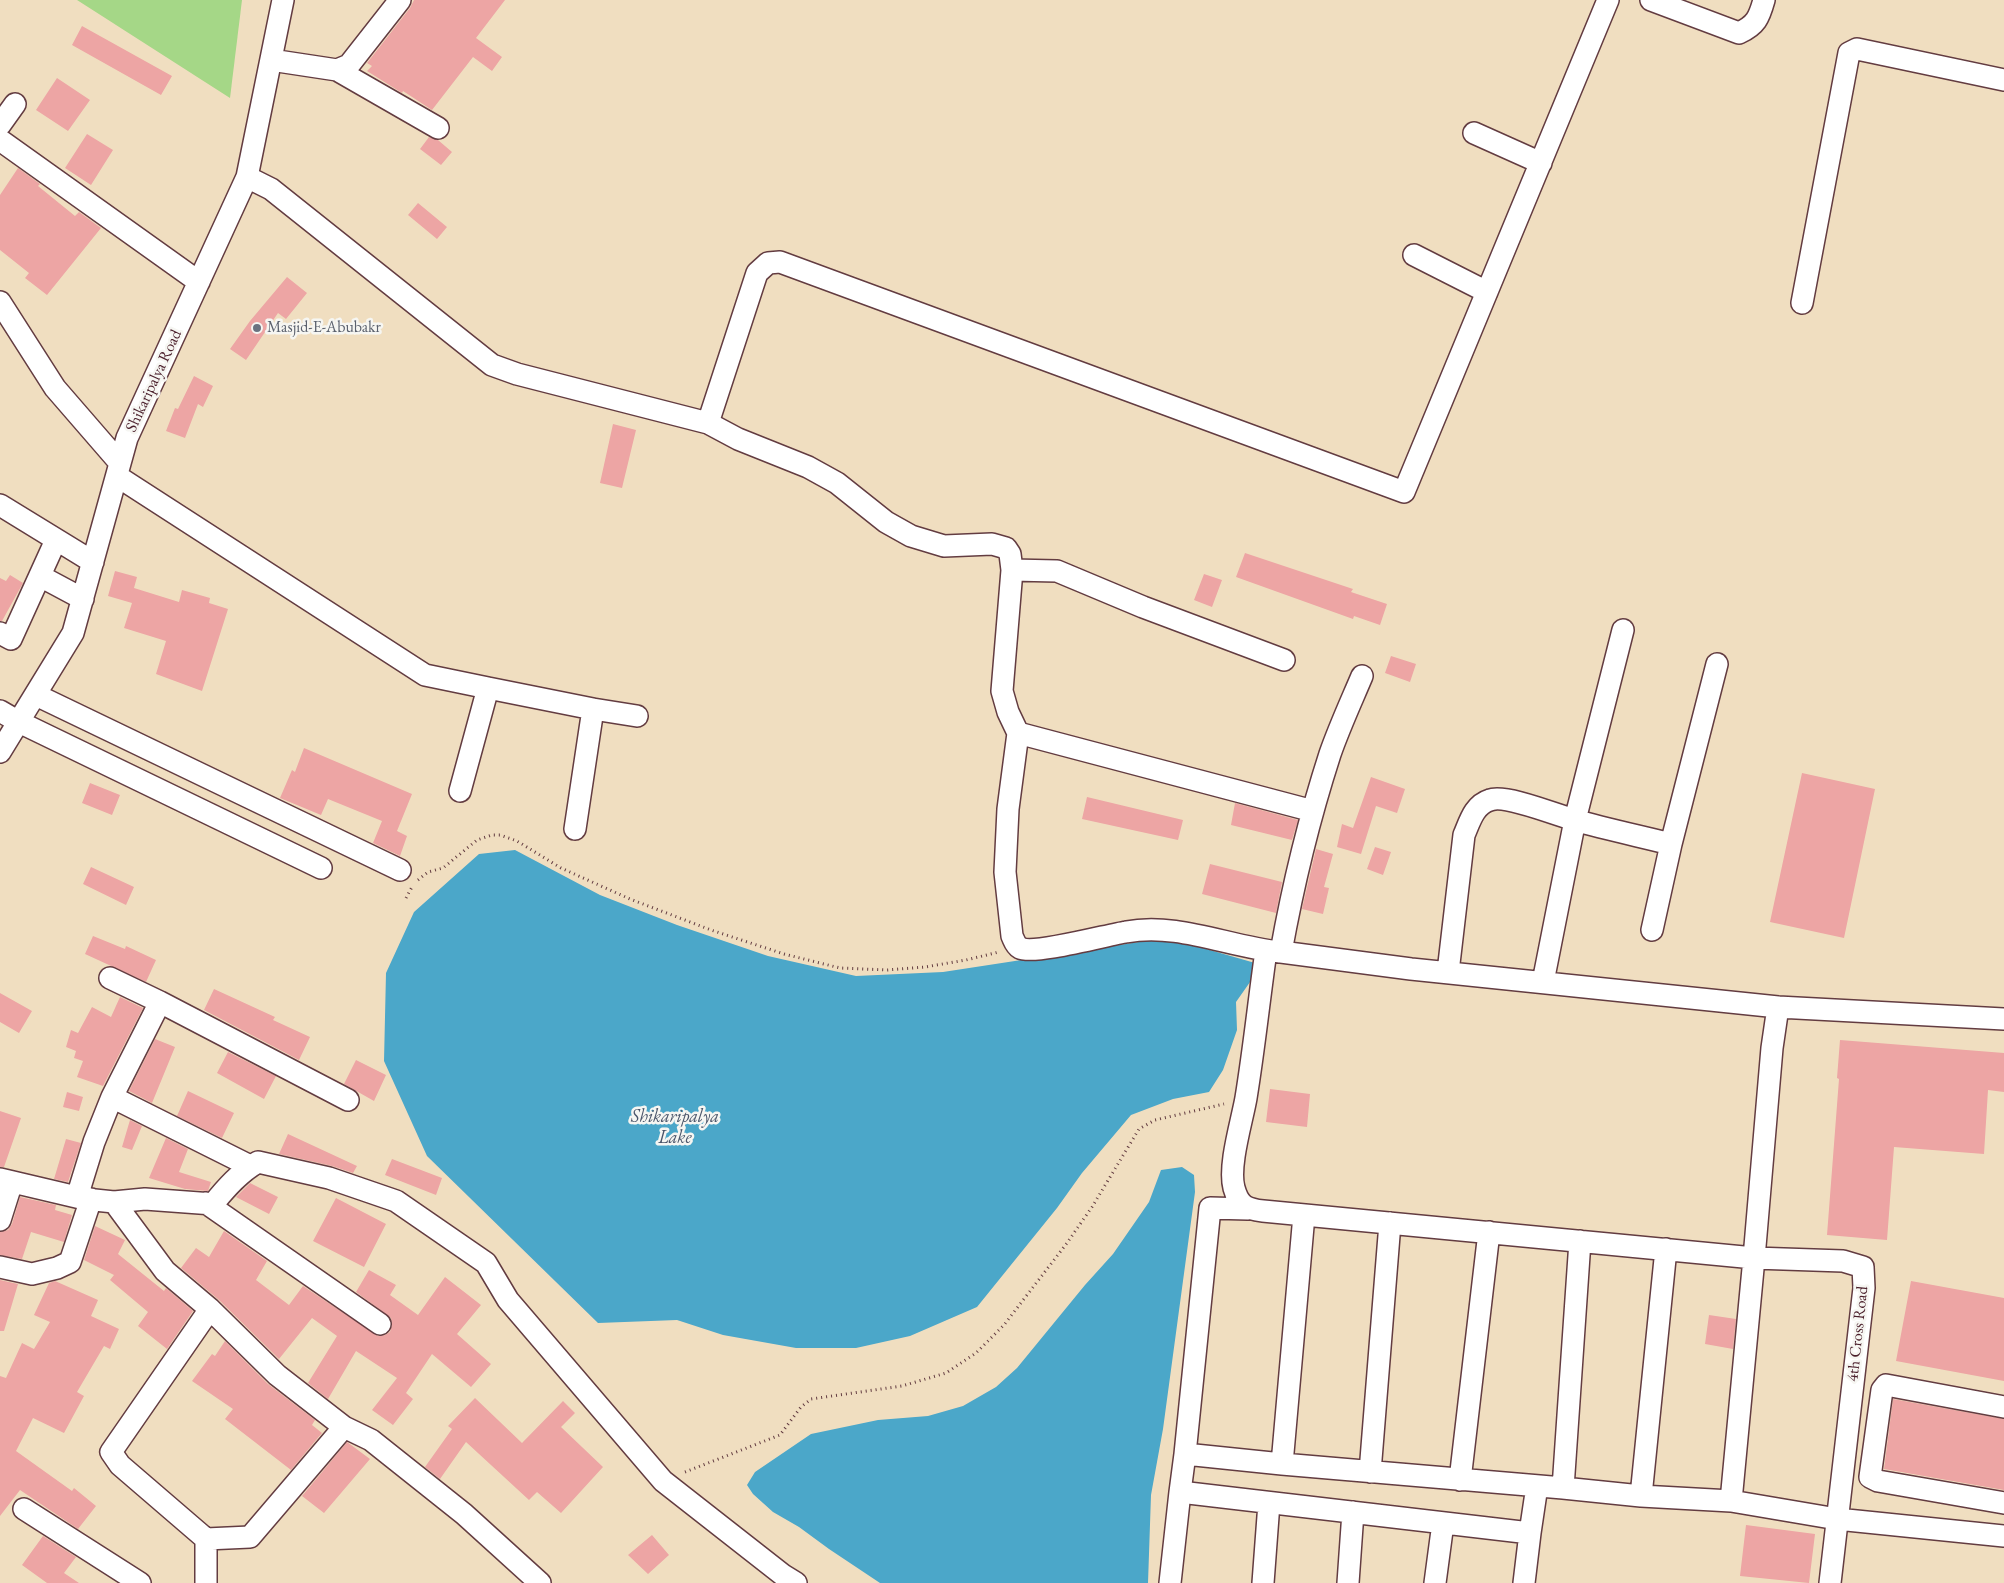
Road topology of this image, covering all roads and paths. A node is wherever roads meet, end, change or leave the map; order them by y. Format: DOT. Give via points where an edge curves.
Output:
graph roads {
  1 [pos="283,0"];
  2 [pos="400,0"];
  3 [pos="1608,0"];
  4 [pos="1651,0"];
  5 [pos="1764,0"];
  6 [pos="271,60"];
  7 [pos="337,70"];
  8 [pos="2004,80"];
  9 [pos="15,104"];
  10 [pos="0,125"];
  11 [pos="438,128"];
  12 [pos="1474,133"];
  13 [pos="0,140"];
  14 [pos="1541,163"];
  15 [pos="248,177"];
  16 [pos="1414,255"];
  17 [pos="199,282"];
  18 [pos="1488,292"];
  19 [pos="0,302"];
  20 [pos="1802,303"];
  21 [pos="708,423"];
  22 [pos="119,470"];
  23 [pos="0,505"];
  24 [pos="56,540"];
  25 [pos="93,562"];
  26 [pos="1012,570"];
  27 [pos="40,576"];
  28 [pos="83,599"];
  29 [pos="1623,630"];
  30 [pos="0,633"];
  31 [pos="1284,660"];
  32 [pos="1717,664"];
  33 [pos="1362,676"];
  34 [pos="488,688"];
  35 [pos="36,694"];
  36 [pos="593,709"];
  37 [pos="0,711"];
  38 [pos="637,716"];
  39 [pos="19,722"];
  40 [pos="1018,733"];
  41 [pos="0,752"];
  42 [pos="460,790"];
  43 [pos="1313,811"];
  44 [pos="1575,820"];
  45 [pos="575,829"];
  46 [pos="1671,844"];
  47 [pos="321,868"];
  48 [pos="400,870"];
  49 [pos="406,898"];
  50 [pos="1652,930"];
  51 [pos="1014,943"];
  52 [pos="1274,951"];
  53 [pos="1448,972"];
  54 [pos="110,978"];
  55 [pos="1543,982"];
  56 [pos="160,1002"];
  57 [pos="1778,1007"];
  58 [pos="2004,1020"];
  59 [pos="112,1097"];
  60 [pos="1246,1097"];
  61 [pos="348,1100"];
  62 [pos="250,1166"];
  63 [pos="6,1180"];
  64 [pos="84,1198"];
  65 [pos="114,1202"];
  66 [pos="206,1203"];
  67 [pos="1248,1209"];
  68 [pos="1304,1215"];
  69 [pos="0,1220"];
  70 [pos="1390,1223"];
  71 [pos="1489,1232"];
  72 [pos="1580,1241"];
  73 [pos="1666,1249"];
  74 [pos="1754,1258"];
  75 [pos="0,1267"];
  76 [pos="210,1309"];
  77 [pos="380,1324"];
  78 [pos="2004,1407"];
  79 [pos="344,1427"];
  80 [pos="1185,1454"];
  81 [pos="1282,1464"];
  82 [pos="1370,1472"];
  83 [pos="1460,1480"];
  84 [pos="663,1481"];
  85 [pos="1538,1486"];
  86 [pos="1563,1488"];
  87 [pos="1180,1492"];
  88 [pos="1641,1496"];
  89 [pos="1731,1500"];
  90 [pos="1269,1502"];
  91 [pos="1996,1502"];
  92 [pos="24,1509"];
  93 [pos="1353,1512"];
  94 [pos="1837,1519"];
  95 [pos="1443,1523"];
  96 [pos="1530,1533"];
  97 [pos="1982,1534"];
  98 [pos="2004,1536"];
  99 [pos="206,1539"];
  100 [pos="140,1583"];
  101 [pos="206,1583"];
  102 [pos="540,1583"];
  103 [pos="796,1583"];
  104 [pos="1170,1583"];
  105 [pos="1263,1583"];
  106 [pos="1348,1583"];
  107 [pos="1435,1583"];
  108 [pos="1524,1583"];
  109 [pos="1830,1583"];
  1 -- 6 [label="street, Shikaripalya Road"];
  2 -- 7 [label="street" via="349,65"];
  3 -- 14 [label="street"];
  4 -- 5 [label="street" via="1739,33 1751,28"];
  6 -- 7 [label="street"];
  6 -- 15 [label="street, Shikaripalya Road"];
  7 -- 11 [label="street"];
  8 -- 20 [label="street" via="1857,49 1849,53"];
  9 -- 10 [label="street"];
  12 -- 14 [label="street"];
  13 -- 17 [label="street"];
  14 -- 18 [label="street"];
  15 -- 17 [label="street, Shikaripalya Road"];
  15 -- 21 [label="street" via="272,189 492,366"];
  16 -- 18 [label="street"];
  17 -- 22 [label="street, Shikaripalya Road" via="127,438"];
  18 -- 21 [label="street" via="1404,492 780,262 768,262 757,273"];
  19 -- 22 [label="street" via="55,388"];
  21 -- 26 [label="street" via="838,483 886,522 911,536 944,546 992,544 1006,548"];
  22 -- 25 [label="street, Shikaripalya Road"];
  22 -- 34 [label="street" via="424,675"];
  23 -- 24 [label="street"];
  24 -- 25 [label="street"];
  24 -- 27 [label="street"];
  25 -- 28 [label="street, Shikaripalya Road"];
  26 -- 31 [label="street" via="1057,571"];
  26 -- 40 [label="street" via="1002,692"];
  27 -- 28 [label="street"];
  27 -- 30 [label="street" via="11,639"];
  28 -- 35 [label="street, Shikaripalya Road" via="73,634"];
  29 -- 44 [label="street"];
  32 -- 46 [label="street"];
  33 -- 43 [label="street" via="1331,753"];
  34 -- 36 [label="street"];
  34 -- 42 [label="street"];
  35 -- 39 [label="street, Shikaripalya Road"];
  35 -- 48 [label="street"];
  36 -- 38 [label="street"];
  36 -- 45 [label="street"];
  37 -- 39 [label="street"];
  39 -- 41 [label="street, Shikaripalya Road"];
  39 -- 47 [label="street"];
  40 -- 43 [label="street"];
  40 -- 51 [label="street" via="1008,809 1005,872"];
  43 -- 52 [label="street"];
  44 -- 46 [label="street"];
  44 -- 53 [label="street" via="1508,800 1492,799 1480,804 1464,835"];
  44 -- 55 [label="street"];
  46 -- 50 [label="street"];
  49 -- 51 [label="path" via="414,884 428,872 443,868 476,840 500,835 517,841 561,868 630,899 784,954 840,968 887,970 925,967 998,952"];
  51 -- 52 [label="street" via="1020,948 1039,949 1151,929"];
  52 -- 53 [label="street"];
  52 -- 60 [label="street"];
  53 -- 55 [label="street"];
  54 -- 56 [label="street"];
  55 -- 57 [label="street"];
  56 -- 59 [label="street"];
  56 -- 61 [label="street"];
  57 -- 58 [label="street"];
  57 -- 74 [label="street"];
  59 -- 62 [label="street"];
  59 -- 64 [label="street" via="94,1142"];
  60 -- 67 [label="street" via="1232,1171 1238,1201"];
  60 -- 84 [label="path" via="1155,1120 1138,1129 1092,1207 1031,1291 976,1353 946,1373 902,1386 811,1399 800,1407 780,1436"];
  62 -- 66 [label="street" via="213,1204"];
  62 -- 84 [label="street" via="258,1162 329,1178 396,1201 486,1263 508,1300"];
  63 -- 64 [label="street"];
  63 -- 69 [label="street"];
  64 -- 65 [label="street"];
  64 -- 75 [label="street" via="70,1262 32,1274"];
  65 -- 66 [label="street" via="145,1199"];
  65 -- 76 [label="street" via="165,1272"];
  66 -- 77 [label="street"];
  67 -- 68 [label="street"];
  67 -- 80 [label="street" via="1210,1208"];
  68 -- 70 [label="street"];
  68 -- 81 [label="street"];
  70 -- 71 [label="street"];
  70 -- 82 [label="street"];
  71 -- 72 [label="street"];
  71 -- 83 [label="street"];
  72 -- 73 [label="street"];
  72 -- 86 [label="street"];
  73 -- 74 [label="street"];
  73 -- 88 [label="street"];
  74 -- 89 [label="street"];
  74 -- 94 [label="street, 4th Cross Road" via="1843,1261 1863,1267 1864,1288"];
  76 -- 79 [label="street" via="277,1375"];
  76 -- 99 [label="street" via="112,1452 120,1465"];
  78 -- 91 [label="street" via="1886,1385 1882,1390 1870,1477"];
  79 -- 99 [label="street" via="250,1537"];
  79 -- 102 [label="street" via="371,1440 464,1514"];
  80 -- 81 [label="street"];
  80 -- 87 [label="street"];
  81 -- 82 [label="street"];
  82 -- 83 [label="street"];
  83 -- 85 [label="street"];
  84 -- 103 [label="street"];
  85 -- 86 [label="street"];
  85 -- 96 [label="street"];
  86 -- 88 [label="street"];
  87 -- 90 [label="street"];
  87 -- 104 [label="street"];
  88 -- 89 [label="street"];
  89 -- 94 [label="street"];
  90 -- 93 [label="street"];
  90 -- 105 [label="street"];
  91 -- 97 [label="street"];
  92 -- 100 [label="street"];
  93 -- 95 [label="street"];
  93 -- 106 [label="street"];
  94 -- 97 [label="street"];
  94 -- 109 [label="street, 4th Cross Road"];
  95 -- 96 [label="street"];
  95 -- 107 [label="street"];
  96 -- 108 [label="street"];
  97 -- 98 [label="street"];
  99 -- 101 [label="street"];
}
